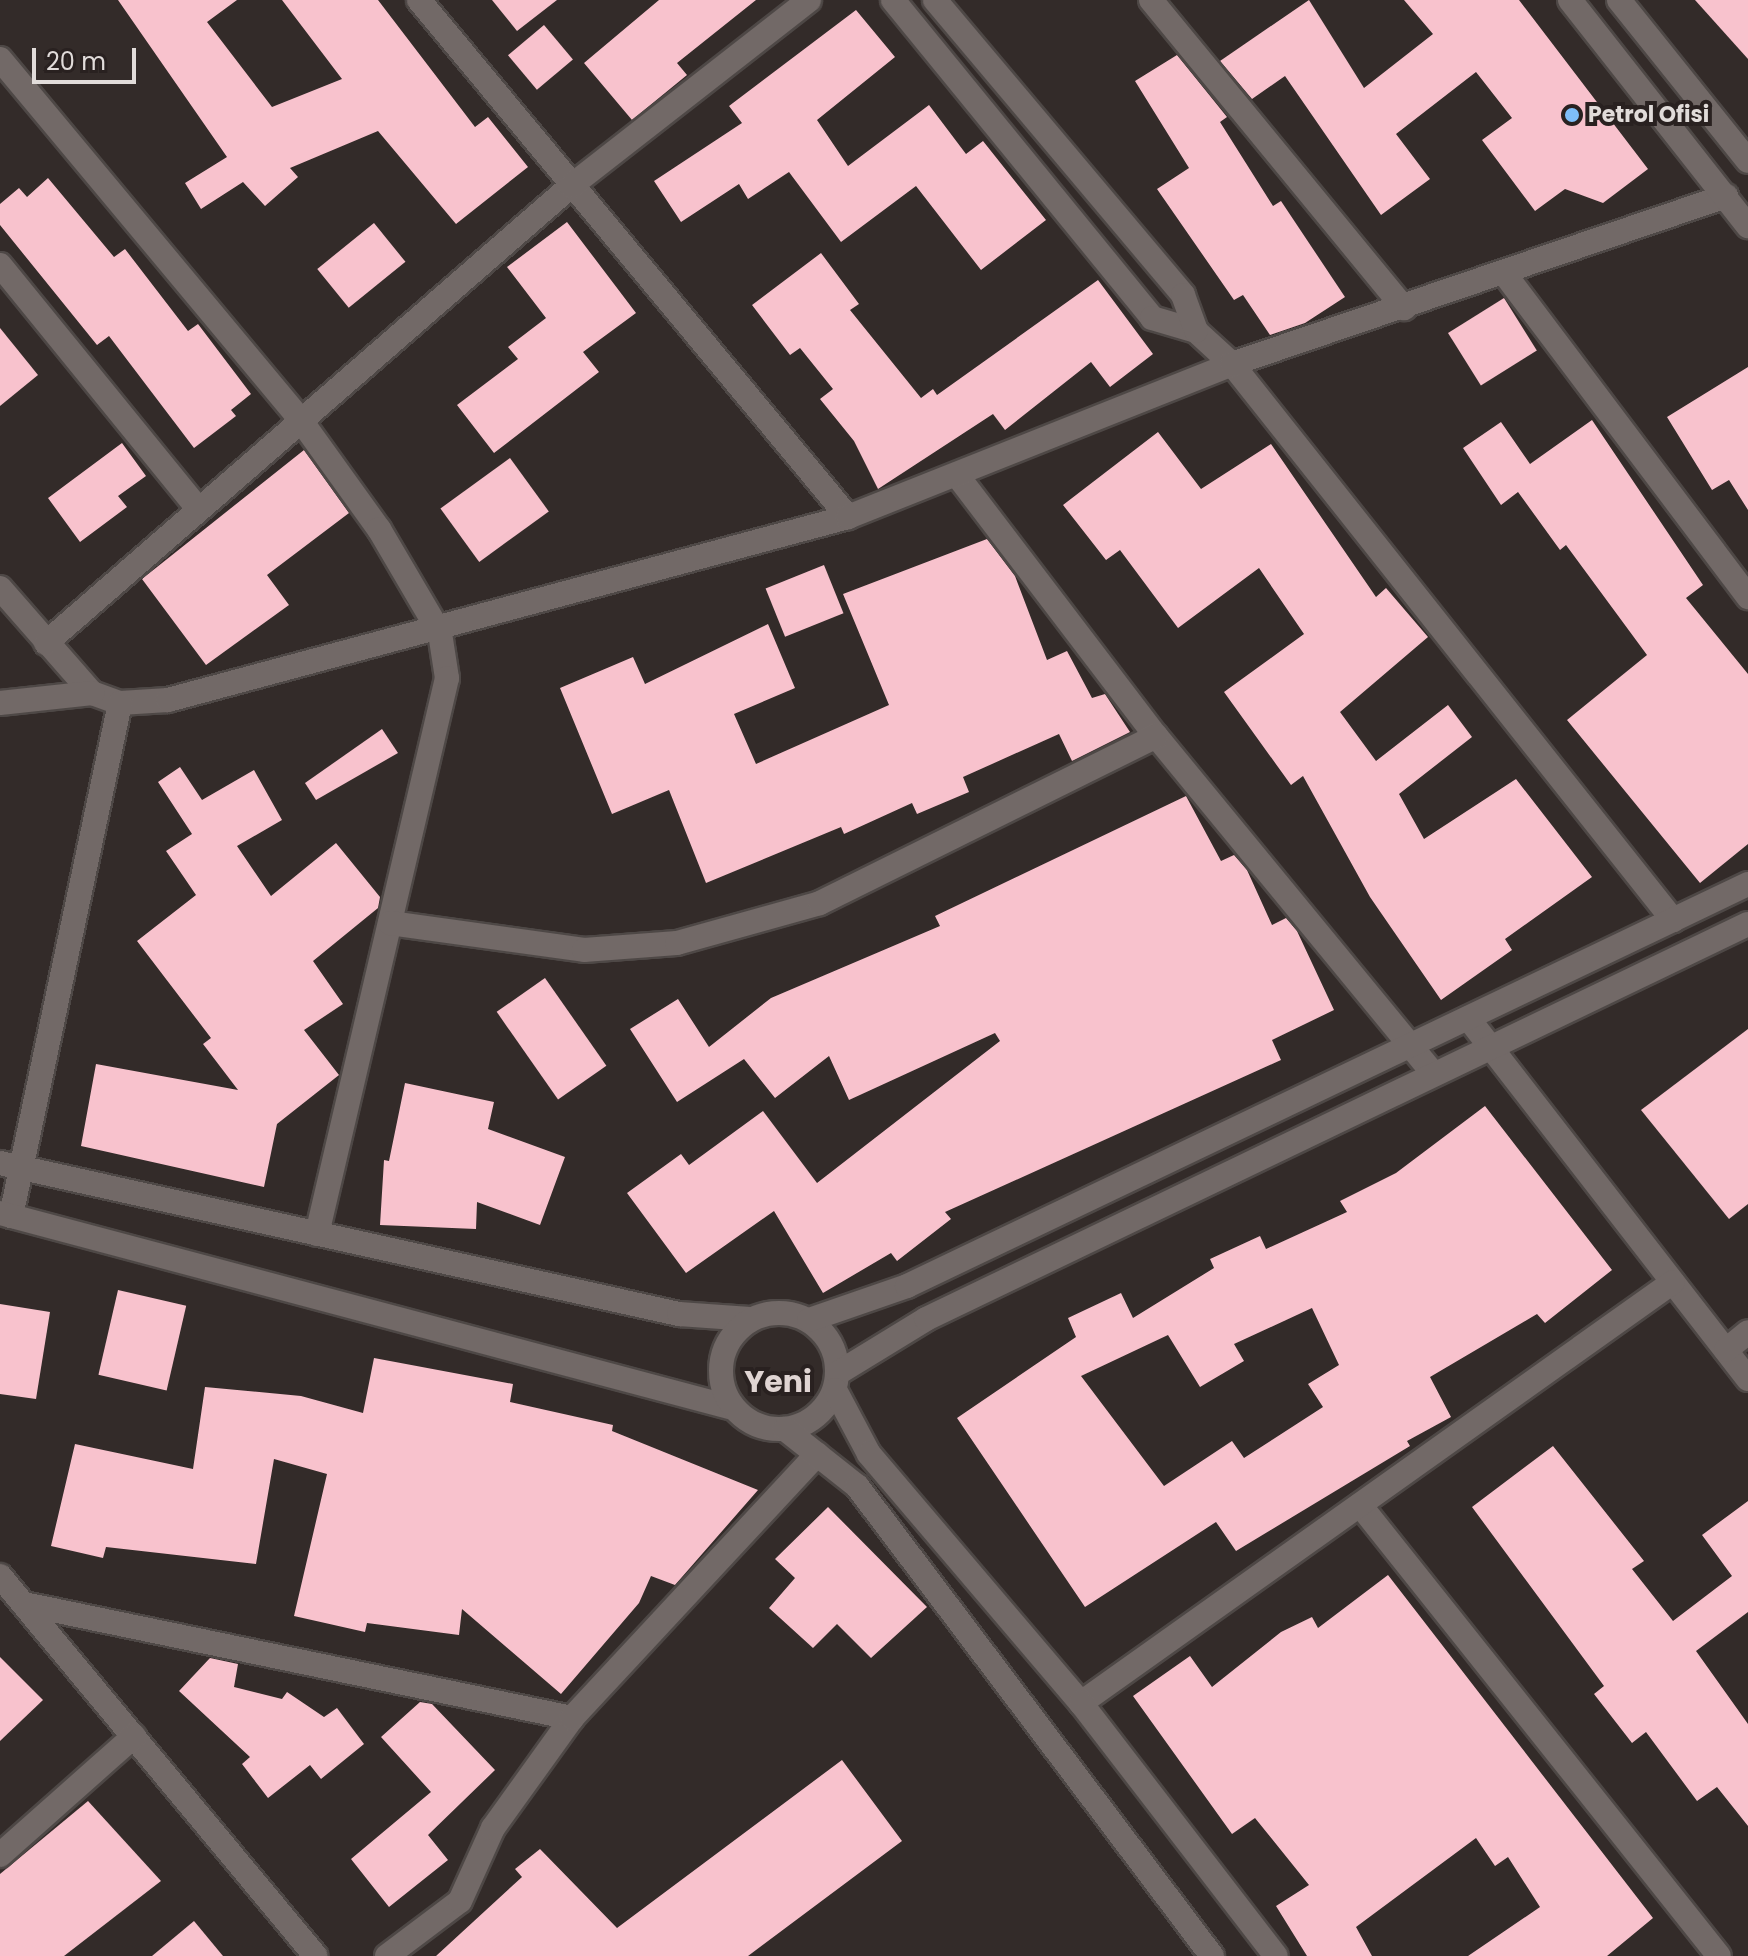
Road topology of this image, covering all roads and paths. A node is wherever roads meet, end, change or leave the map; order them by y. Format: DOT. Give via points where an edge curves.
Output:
graph roads {
  1 [pos="419,0"];
  2 [pos="809,0"];
  3 [pos="893,0"];
  4 [pos="935,0"];
  5 [pos="1151,0"];
  6 [pos="1570,0"];
  7 [pos="1619,0"];
  8 [pos="0,59"];
  9 [pos="1748,161"];
  10 [pos="571,186"];
  11 [pos="1726,196"];
  12 [pos="1748,226"];
  13 [pos="0,265"];
  14 [pos="1504,273"];
  15 [pos="1404,308"];
  16 [pos="1196,331"];
  17 [pos="1232,364"];
  18 [pos="302,422"];
  19 [pos="960,479"];
  20 [pos="198,509"];
  21 [pos="848,517"];
  22 [pos="0,588"];
  23 [pos="1748,597"];
  24 [pos="440,633"];
  25 [pos="46,643"];
  26 [pos="92,693"];
  27 [pos="0,703"];
  28 [pos="120,703"];
  29 [pos="1156,736"];
  30 [pos="1748,884"];
  31 [pos="1673,920"];
  32 [pos="390,923"];
  33 [pos="1748,924"];
  34 [pos="1468,1018"];
  35 [pos="1410,1045"];
  36 [pos="1491,1045"];
  37 [pos="1433,1073"];
  38 [pos="10,1166"];
  39 [pos="6,1215"];
  40 [pos="317,1234"];
  41 [pos="1673,1282"];
  42 [pos="750,1319"];
  43 [pos="809,1320"];
  44 [pos="1748,1332"];
  45 [pos="1726,1350"];
  46 [pos="1748,1379"];
  47 [pos="836,1381"];
  48 [pos="733,1408"];
  49 [pos="785,1429"];
  50 [pos="817,1454"];
  51 [pos="1360,1505"];
  52 [pos="0,1576"];
  53 [pos="24,1604"];
  54 [pos="1081,1703"];
  55 [pos="572,1718"];
  56 [pos="134,1736"];
  57 [pos="0,1855"];
  58 [pos="316,1956"];
  59 [pos="387,1956"];
  60 [pos="1212,1956"];
  61 [pos="1276,1956"];
  62 [pos="1719,1956"];
  1 -- 10 [label="street"];
  2 -- 10 [label="street"];
  3 -- 16 [label="street" via="1152,318"];
  4 -- 16 [label="street" via="1183,295"];
  5 -- 15 [label="street"];
  6 -- 11 [label="street"];
  7 -- 9 [label="street"];
  8 -- 18 [label="street"];
  10 -- 18 [label="street"];
  10 -- 21 [label="street"];
  11 -- 12 [label="street"];
  11 -- 14 [label="street"];
  13 -- 20 [label="street"];
  14 -- 15 [label="street"];
  14 -- 23 [label="street"];
  15 -- 17 [label="street"];
  16 -- 17 [label="street"];
  17 -- 19 [label="street"];
  17 -- 31 [label="street"];
  18 -- 20 [label="street"];
  18 -- 24 [label="street" via="379,529"];
  19 -- 21 [label="street"];
  19 -- 29 [label="street"];
  20 -- 25 [label="street"];
  21 -- 24 [label="street"];
  22 -- 25 [label="street"];
  24 -- 28 [label="street" via="168,700"];
  24 -- 32 [label="street" via="447,678"];
  25 -- 26 [label="street"];
  26 -- 27 [label="street"];
  26 -- 28 [label="street"];
  28 -- 38 [label="street"];
  29 -- 32 [label="street" via="820,903 677,943 584,950"];
  29 -- 35 [label="street"];
  30 -- 31 [label="street"];
  31 -- 34 [label="street"];
  32 -- 40 [label="street"];
  33 -- 36 [label="street"];
  34 -- 35 [label="street"];
  34 -- 36 [label="street"];
  35 -- 37 [label="street"];
  35 -- 43 [label="street" via="907,1286"];
  36 -- 37 [label="street"];
  36 -- 41 [label="street"];
  37 -- 47 [label="street" via="926,1319"];
  38 -- 39 [label="street"];
  38 -- 40 [label="street"];
  39 -- 48 [label="street"];
  40 -- 42 [label="street" via="679,1314"];
  41 -- 45 [label="street"];
  41 -- 51 [label="street"];
  42 -- 43 [label="street" via="786,1312"];
  42 -- 48 [label="street" via="726,1345 720,1365"];
  43 -- 47 [label="street" via="824,1333"];
  44 -- 45 [label="street"];
  45 -- 46 [label="street"];
  47 -- 49 [label="street" via="824,1409"];
  47 -- 54 [label="street" via="869,1454"];
  48 -- 49 [label="street" via="749,1421"];
  49 -- 50 [label="street"];
  50 -- 55 [label="street"];
  50 -- 60 [label="street" via="857,1486"];
  51 -- 54 [label="street"];
  51 -- 62 [label="street"];
  52 -- 53 [label="street"];
  53 -- 55 [label="street"];
  53 -- 56 [label="street"];
  54 -- 61 [label="street"];
  55 -- 59 [label="street" via="493,1828 460,1901"];
  56 -- 57 [label="street"];
  56 -- 58 [label="street"];
}
